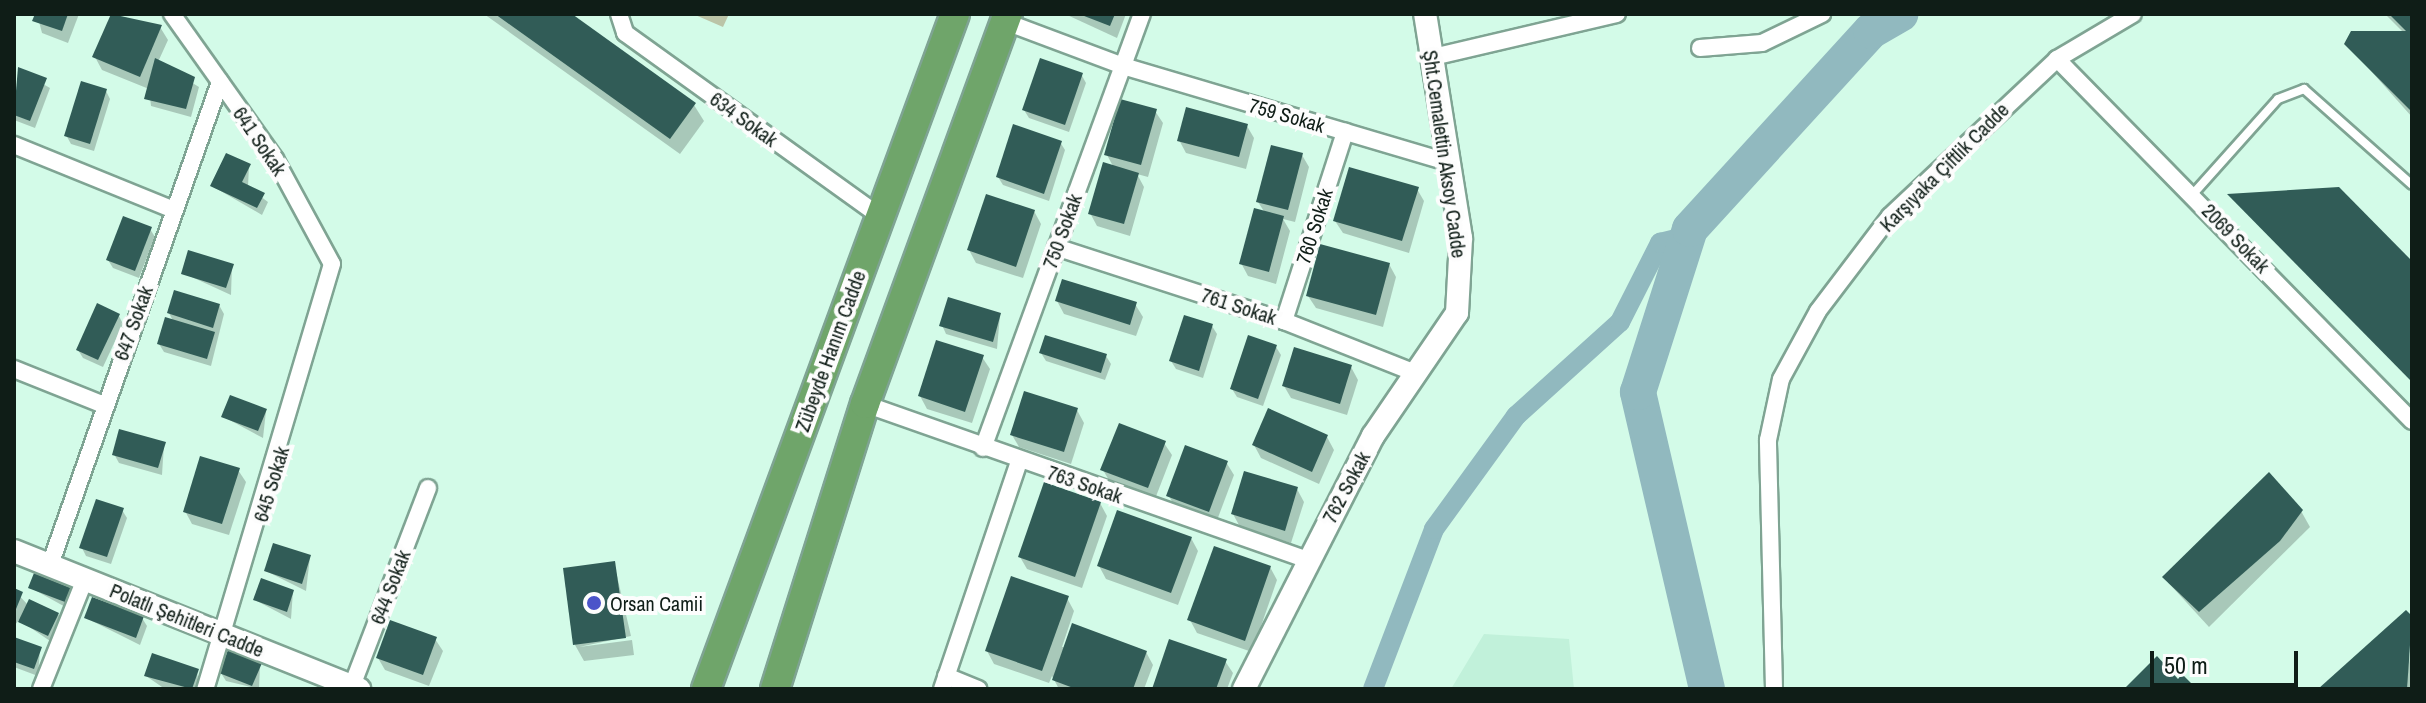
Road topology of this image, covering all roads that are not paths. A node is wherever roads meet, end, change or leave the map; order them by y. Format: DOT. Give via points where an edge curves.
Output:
graph roads {
  1 [pos="172,14"];
  2 [pos="619,14"];
  3 [pos="955,14"];
  4 [pos="1142,14"];
  5 [pos="1425,14"];
  6 [pos="1617,14"];
  7 [pos="1822,14"];
  8 [pos="2133,14"];
  9 [pos="1007,18"];
  10 [pos="1700,48"];
  11 [pos="1433,57"];
  12 [pos="2057,59"];
  13 [pos="1123,66"];
  14 [pos="220,82"];
  15 [pos="1345,132"];
  16 [pos="14,145"];
  17 [pos="1450,163"];
  18 [pos="2412,185"];
  19 [pos="2193,194"];
  20 [pos="174,210"];
  21 [pos="880,216"];
  22 [pos="1056,247"];
  23 [pos="333,277"];
  24 [pos="1461,294"];
  25 [pos="1284,321"];
  26 [pos="14,369"];
  27 [pos="1418,374"];
  28 [pos="865,404"];
  29 [pos="104,405"];
  30 [pos="2412,421"];
  31 [pos="983,448"];
  32 [pos="1019,461"];
  33 [pos="428,488"];
  34 [pos="14,551"];
  35 [pos="1307,560"];
  36 [pos="50,565"];
  37 [pos="85,579"];
  38 [pos="225,635"];
  39 [pos="944,683"];
  40 [pos="356,688"];
  41 [pos="41,689"];
  42 [pos="205,689"];
  43 [pos="706,689"];
  44 [pos="775,689"];
  45 [pos="978,689"];
  46 [pos="1244,689"];
  47 [pos="1774,689"];
  1 -- 14 [label="street, 641 Sokak"];
  2 -- 21 [label="street, 634 Sokak" via="625,33"];
  3 -- 21 [label="highway, Zübeyde Hanım Cadde"];
  4 -- 13 [label="street, 750 Sokak"];
  5 -- 11 [label="street, Şht.Cemalettin Aksoy Cadde"];
  6 -- 11 [label="street"];
  7 -- 10 [label="street" via="1762,43"];
  8 -- 12 [label="street, Karşıyaka Çiftlik Cadde"];
  9 -- 13 [label="street, 759 Sokak"];
  9 -- 28 [label="highway"];
  11 -- 17 [label="street, Şht.Cemalettin Aksoy Cadde"];
  12 -- 19 [label="street, 2069 Sokak"];
  12 -- 47 [label="street, Karşıyaka Çiftlik Cadde" via="1890,216 1818,311 1781,379 1768,440"];
  13 -- 15 [label="street, 759 Sokak"];
  13 -- 22 [label="street, 750 Sokak"];
  14 -- 20 [label="street, 647 Sokak"];
  14 -- 23 [label="street, 641 Sokak" via="275,159 327,250"];
  15 -- 17 [label="street, 759 Sokak"];
  15 -- 25 [label="street, 760 Sokak"];
  16 -- 20 [label="street"];
  17 -- 24 [label="street, Şht.Cemalettin Aksoy Cadde"];
  18 -- 19 [label="lane" via="2304,89 2278,99"];
  19 -- 30 [label="street, 2069 Sokak"];
  20 -- 29 [label="street, 647 Sokak"];
  21 -- 43 [label="highway, Zübeyde Hanım Cadde"];
  22 -- 25 [label="street, 761 Sokak"];
  22 -- 31 [label="street, 750 Sokak"];
  23 -- 38 [label="street, 645 Sokak"];
  24 -- 27 [label="street, 762 Sokak" via="1457,313"];
  25 -- 27 [label="street, 761 Sokak"];
  26 -- 29 [label="street"];
  27 -- 35 [label="street, 762 Sokak" via="1373,436"];
  28 -- 31 [label="street, 763 Sokak"];
  28 -- 44 [label="highway"];
  29 -- 36 [label="street, 647 Sokak"];
  31 -- 32 [label="street, 763 Sokak"];
  32 -- 35 [label="street, 763 Sokak"];
  32 -- 39 [label="street"];
  33 -- 40 [label="street, 644 Sokak"];
  34 -- 36 [label="street, Polatlı Şehitleri Cadde"];
  35 -- 46 [label="street, 762 Sokak"];
  36 -- 37 [label="street, Polatlı Şehitleri Cadde"];
  37 -- 38 [label="street, Polatlı Şehitleri Cadde"];
  37 -- 41 [label="street"];
  38 -- 40 [label="street, Polatlı Şehitleri Cadde"];
  38 -- 42 [label="street, 645 Sokak"];
  39 -- 45 [label="street"];
}
